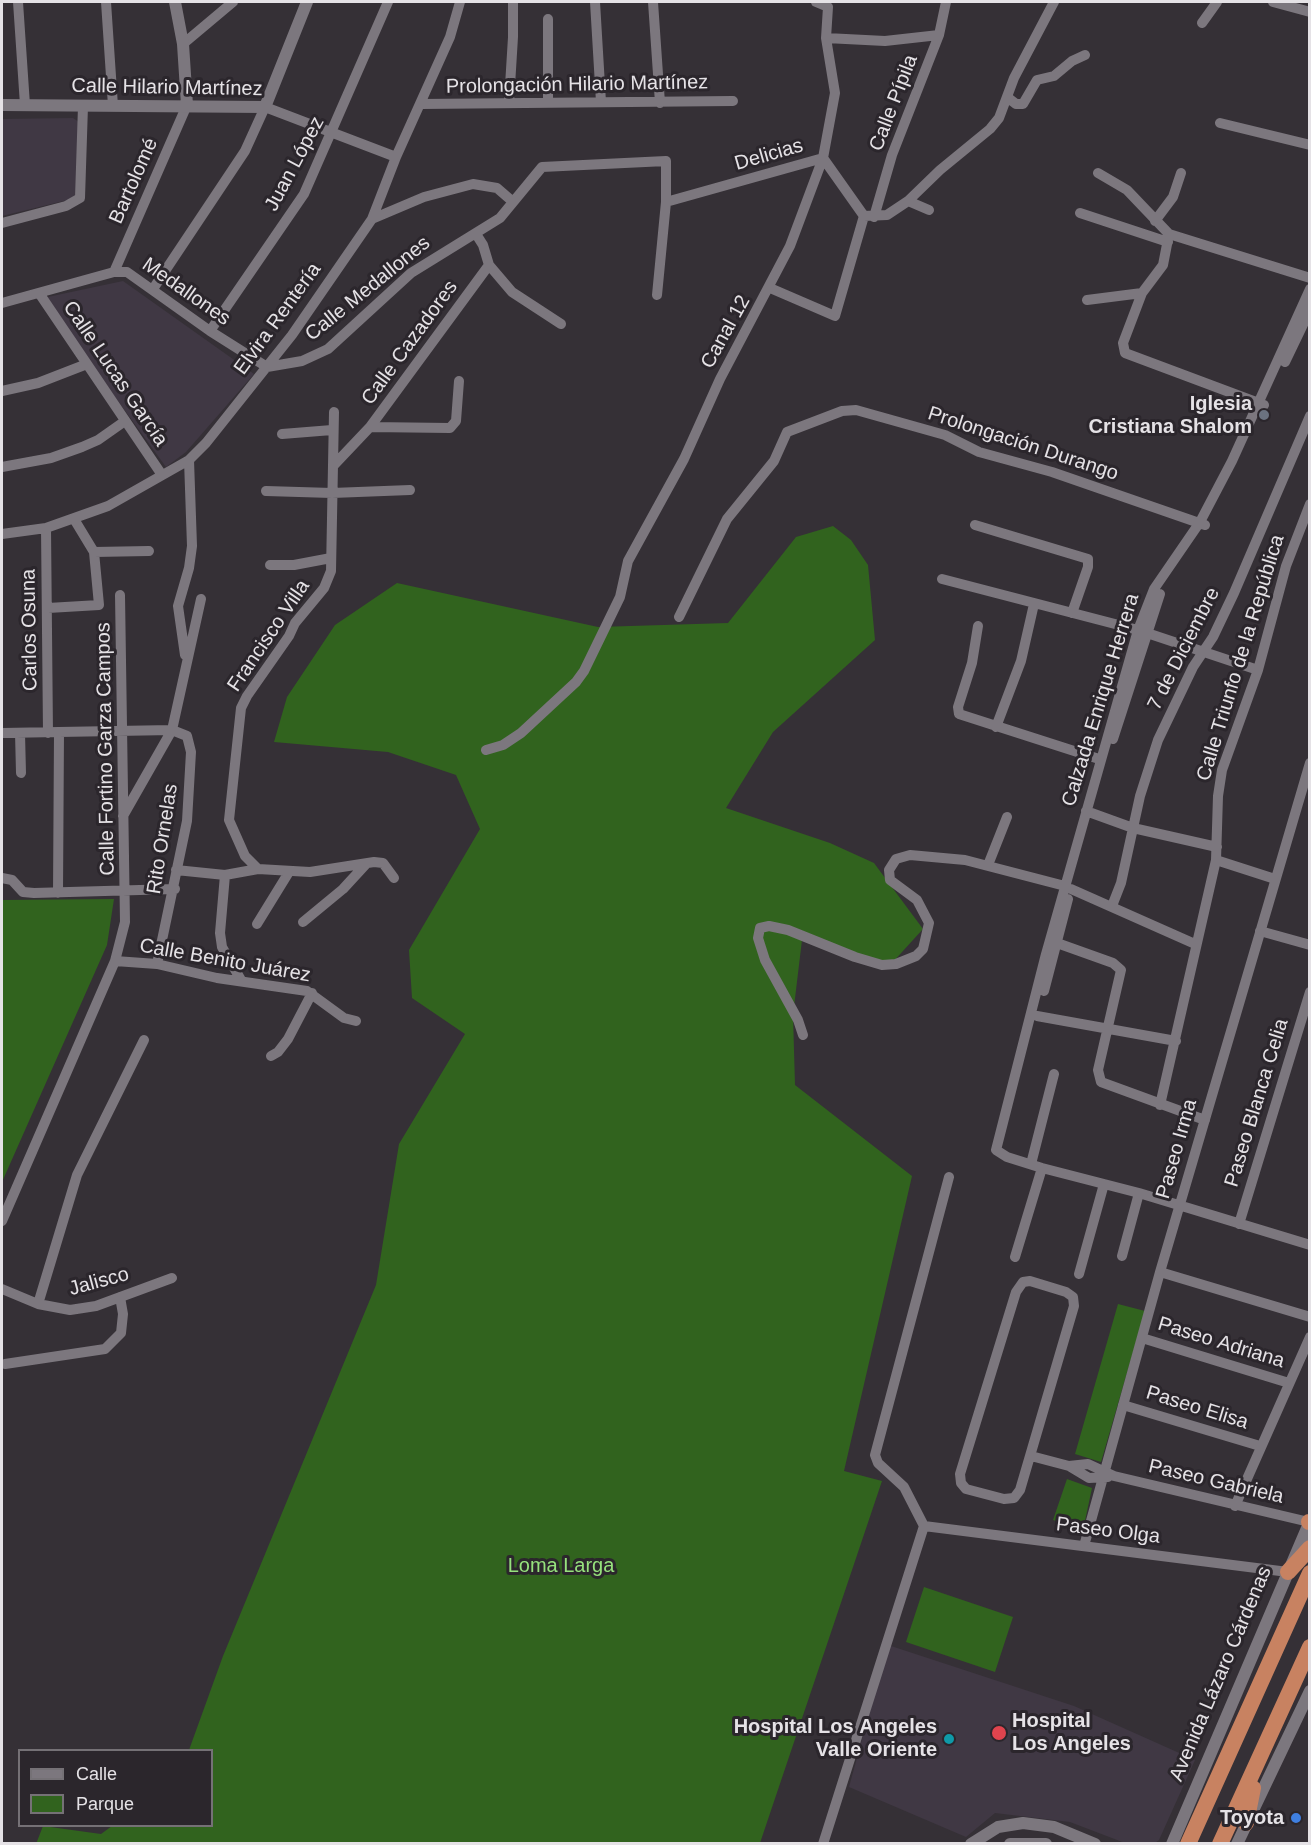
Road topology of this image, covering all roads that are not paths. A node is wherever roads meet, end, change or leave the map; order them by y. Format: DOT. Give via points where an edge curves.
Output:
graph roads {
  1 [pos="18,2"];
  2 [pos="106,2"];
  3 [pos="175,2"];
  4 [pos="233,2"];
  5 [pos="307,2"];
  6 [pos="388,2"];
  7 [pos="460,2"];
  8 [pos="513,2"];
  9 [pos="595,2"];
  10 [pos="653,2"];
  11 [pos="816,2"];
  12 [pos="946,2"];
  13 [pos="1054,2"];
  14 [pos="1217,2"];
  15 [pos="1273,2"];
  16 [pos="830,4"];
  17 [pos="1310,12"];
  18 [pos="548,19"];
  19 [pos="1202,23"];
  20 [pos="939,35"];
  21 [pos="826,38"];
  22 [pos="183,44"];
  23 [pos="1080,57"];
  24 [pos="1007,97"];
  25 [pos="732,101"];
  26 [pos="509,102"];
  27 [pos="548,102"];
  28 [pos="601,102"];
  29 [pos="660,103"];
  30 [pos="421,104"];
  31 [pos="2,105"];
  32 [pos="25,105"];
  33 [pos="187,105"];
  34 [pos="82,106"];
  35 [pos="113,106"];
  36 [pos="265,107"];
  37 [pos="1220,123"];
  38 [pos="333,132"];
  39 [pos="1310,145"];
  40 [pos="396,157"];
  41 [pos="823,158"];
  42 [pos="1098,173"];
  43 [pos="1181,173"];
  44 [pos="512,201"];
  45 [pos="908,201"];
  46 [pos="666,202"];
  47 [pos="929,210"];
  48 [pos="1080,213"];
  49 [pos="869,216"];
  50 [pos="372,219"];
  51 [pos="1155,221"];
  52 [pos="2,223"];
  53 [pos="476,234"];
  54 [pos="1168,238"];
  55 [pos="489,265"];
  56 [pos="114,272"];
  57 [pos="1310,278"];
  58 [pos="770,288"];
  59 [pos="153,289"];
  60 [pos="1310,289"];
  61 [pos="39,293"];
  62 [pos="1142,293"];
  63 [pos="657,296"];
  64 [pos="1087,300"];
  65 [pos="2,303"];
  66 [pos="1310,310"];
  67 [pos="561,324"];
  68 [pos="210,331"];
  69 [pos="87,364"];
  70 [pos="267,367"];
  71 [pos="459,381"];
  72 [pos="2,391"];
  73 [pos="1262,404"];
  74 [pos="334,412"];
  75 [pos="1310,416"];
  76 [pos="125,421"];
  77 [pos="370,427"];
  78 [pos="332,430"];
  79 [pos="282,434"];
  80 [pos="189,460"];
  81 [pos="334,465"];
  82 [pos="2,466"];
  83 [pos="162,474"];
  84 [pos="410,490"];
  85 [pos="266,491"];
  86 [pos="332,494"];
  87 [pos="1310,504"];
  88 [pos="75,519"];
  89 [pos="1203,524"];
  90 [pos="975,525"];
  91 [pos="46,528"];
  92 [pos="2,534"];
  93 [pos="149,551"];
  94 [pos="94,552"];
  95 [pos="331,558"];
  96 [pos="270,566"];
  97 [pos="942,579"];
  98 [pos="201,599"];
  99 [pos="121,600"];
  100 [pos="1034,604"];
  101 [pos="48,608"];
  102 [pos="1072,613"];
  103 [pos="679,617"];
  104 [pos="978,626"];
  105 [pos="1142,632"];
  106 [pos="1205,651"];
  107 [pos="186,661"];
  108 [pos="1258,670"];
  109 [pos="996,727"];
  110 [pos="172,730"];
  111 [pos="2,733"];
  112 [pos="20,733"];
  113 [pos="54,733"];
  114 [pos="122,733"];
  115 [pos="486,750"];
  116 [pos="1099,759"];
  117 [pos="1310,763"];
  118 [pos="21,773"];
  119 [pos="1089,812"];
  120 [pos="123,817"];
  121 [pos="1007,817"];
  122 [pos="1133,828"];
  123 [pos="1217,847"];
  124 [pos="1216,860"];
  125 [pos="366,864"];
  126 [pos="988,865"];
  127 [pos="258,869"];
  128 [pos="176,870"];
  129 [pos="289,873"];
  130 [pos="225,874"];
  131 [pos="2,878"];
  132 [pos="394,878"];
  133 [pos="1275,879"];
  134 [pos="1068,887"];
  135 [pos="175,889"];
  136 [pos="127,892"];
  137 [pos="58,893"];
  138 [pos="1112,906"];
  139 [pos="303,922"];
  140 [pos="257,924"];
  141 [pos="1260,931"];
  142 [pos="1057,943"];
  143 [pos="1195,944"];
  144 [pos="1310,945"];
  145 [pos="115,961"];
  146 [pos="157,964"];
  147 [pos="241,980"];
  148 [pos="312,993"];
  149 [pos="1309,995"];
  150 [pos="1037,1016"];
  151 [pos="356,1021"];
  152 [pos="1107,1029"];
  153 [pos="803,1035"];
  154 [pos="144,1040"];
  155 [pos="1176,1041"];
  156 [pos="270,1056"];
  157 [pos="1054,1074"];
  158 [pos="1160,1105"];
  159 [pos="1205,1120"];
  160 [pos="998,1152"];
  161 [pos="1031,1164"];
  162 [pos="1042,1168"];
  163 [pos="949,1177"];
  164 [pos="1104,1184"];
  165 [pos="1139,1193"];
  166 [pos="1179,1205"];
  167 [pos="2,1221"];
  168 [pos="1239,1224"];
  169 [pos="1310,1232"];
  170 [pos="1308,1244"];
  171 [pos="1122,1256"];
  172 [pos="1016,1257"];
  173 [pos="1160,1272"];
  174 [pos="1079,1274"];
  175 [pos="172,1278"];
  176 [pos="2,1289"];
  177 [pos="120,1297"];
  178 [pos="38,1304"];
  179 [pos="1310,1317"];
  180 [pos="1310,1337"];
  181 [pos="1142,1338"];
  182 [pos="5,1364"];
  183 [pos="1289,1383"];
  184 [pos="1123,1405"];
  185 [pos="1260,1446"];
  186 [pos="1031,1456"];
  187 [pos="1107,1475"];
  188 [pos="1234,1506"];
  189 [pos="1309,1522"];
  190 [pos="924,1526"];
  191 [pos="1084,1546"];
  192 [pos="1310,1548"];
  193 [pos="1288,1572"];
  194 [pos="1310,1573"];
  195 [pos="1310,1647"];
  196 [pos="1310,1690"];
  197 [pos="1261,1756"];
  198 [pos="1246,1823"];
  199 [pos="823,1844"];
  200 [pos="971,1844"];
  201 [pos="1010,1844"];
  202 [pos="1046,1844"];
  203 [pos="1095,1844"];
  204 [pos="1172,1844"];
  205 [pos="1188,1844"];
  206 [pos="1220,1844"];
  207 [pos="1237,1844"];
  1 -- 32 [label="street"];
  2 -- 35 [label="street"];
  3 -- 22 [label="street"];
  4 -- 22 [label="street"];
  5 -- 36 [label="street"];
  6 -- 38 [label="street, Juan López"];
  7 -- 30 [label="street, Elvira Rentería" via="450,37"];
  8 -- 26 [label="street"];
  9 -- 28 [label="street"];
  10 -- 29 [label="street"];
  11 -- 16 [label="street, Canal 12"];
  12 -- 20 [label="street, Calle Pípila"];
  13 -- 24 [label="street"];
  14 -- 19 [label="street"];
  15 -- 17 [label="street"];
  16 -- 21 [label="street, Canal 12"];
  18 -- 27 [label="street"];
  20 -- 21 [label="street" via="885,41"];
  20 -- 49 [label="street, Calle Pípila"];
  21 -- 41 [label="street, Canal 12" via="835,93"];
  22 -- 33 [label="street"];
  23 -- 24 [label="street" via="1054,76 1037,80 1023,104"];
  24 -- 45 [label="street" via="990,129"];
  25 -- 29 [label="street, Prolongación Hilario Martínez"];
  26 -- 27 [label="street, Prolongación Hilario Martínez"];
  26 -- 30 [label="street, Prolongación Hilario Martínez"];
  27 -- 28 [label="street, Prolongación Hilario Martínez"];
  28 -- 29 [label="street, Prolongación Hilario Martínez"];
  30 -- 40 [label="street, Elvira Rentería"];
  31 -- 32 [label="street, Calle Hilario Martínez"];
  32 -- 34 [label="street, Calle Hilario Martínez"];
  33 -- 35 [label="street, Calle Hilario Martínez"];
  33 -- 36 [label="street, Calle Hilario Martínez"];
  33 -- 56 [label="street, Bartolomé"];
  34 -- 35 [label="street, Calle Hilario Martínez"];
  34 -- 52 [label="street" via="80,198 66,206"];
  36 -- 38 [label="street, Calle Hilario Martínez"];
  36 -- 59 [label="street" via="245,151"];
  37 -- 39 [label="street"];
  38 -- 40 [label="street, Calle Hilario Martínez"];
  38 -- 68 [label="street, Juan López" via="304,194"];
  40 -- 50 [label="street, Elvira Rentería"];
  41 -- 46 [label="street, Delicias"];
  41 -- 49 [label="street"];
  41 -- 58 [label="street, Canal 12" via="806,209"];
  42 -- 51 [label="street" via="1127,190"];
  43 -- 51 [label="street" via="1173,197"];
  44 -- 46 [label="street, Calle Medallones" via="542,167 666,160"];
  44 -- 50 [label="street" via="496,188 473,184 424,197"];
  44 -- 53 [label="street, Calle Medallones" via="500,218"];
  45 -- 47 [label="street"];
  45 -- 49 [label="street" via="887,215"];
  46 -- 63 [label="street"];
  48 -- 54 [label="street"];
  49 -- 58 [label="street, Calle Pípila" via="835,316"];
  50 -- 70 [label="street, Elvira Rentería"];
  51 -- 54 [label="street"];
  53 -- 55 [label="street"];
  53 -- 70 [label="street, Calle Medallones" via="411,273 328,349 302,361"];
  54 -- 57 [label="street"];
  54 -- 62 [label="street" via="1163,265"];
  55 -- 67 [label="street" via="512,292"];
  55 -- 77 [label="street, Calle Cazadores"];
  56 -- 59 [label="street, Medallones" via="127,272"];
  56 -- 61 [label="street"];
  58 -- 115 [label="street, Canal 12" via="628,561 620,597 584,671 521,733"];
  59 -- 68 [label="street, Medallones"];
  60 -- 73 [label="street, Calzada Enrique Herrera"];
  61 -- 65 [label="street"];
  61 -- 69 [label="street, Calle Lucas García"];
  62 -- 64 [label="street"];
  62 -- 73 [label="street" via="1123,348 1125,353"];
  66 -- 73 [label="street, Calzada Enrique Herrera"];
  68 -- 70 [label="street, Medallones"];
  69 -- 72 [label="street" via="38,383"];
  69 -- 76 [label="street, Calle Lucas García"];
  70 -- 80 [label="street, Elvira Rentería"];
  71 -- 77 [label="street" via="456,421 450,428"];
  73 -- 89 [label="street, Calzada Enrique Herrera"];
  74 -- 78 [label="street, Calle Cazadores"];
  75 -- 106 [label="street, 7 de Diciembre"];
  76 -- 82 [label="street" via="82,447 51,458"];
  76 -- 83 [label="street, Calle Lucas García"];
  77 -- 81 [label="street, Calle Cazadores"];
  78 -- 79 [label="street"];
  78 -- 81 [label="street, Calle Cazadores"];
  80 -- 83 [label="street, Elvira Rentería"];
  80 -- 107 [label="street" via="192,546 178,606"];
  81 -- 86 [label="street, Calle Cazadores"];
  83 -- 88 [label="street, Elvira Rentería" via="120,500"];
  84 -- 86 [label="street"];
  85 -- 86 [label="street"];
  86 -- 95 [label="street, Calle Cazadores"];
  87 -- 108 [label="street, Calle Triunfo de la República" via="1289,556"];
  88 -- 91 [label="street, Elvira Rentería"];
  88 -- 94 [label="street"];
  89 -- 103 [label="street, Prolongación Durango" via="1052,472 979,452 945,435 856,410 826,416 787,432 774,461 727,519"];
  89 -- 105 [label="street, Calzada Enrique Herrera" via="1154,589"];
  90 -- 102 [label="street" via="1088,559"];
  91 -- 92 [label="street, Elvira Rentería"];
  91 -- 101 [label="street, Carlos Osuna"];
  93 -- 94 [label="street"];
  94 -- 101 [label="street" via="99,605"];
  95 -- 96 [label="street"];
  95 -- 127 [label="street, Francisco Villa" via="324,588 295,623 242,708 229,820 244,856"];
  97 -- 100 [label="street"];
  98 -- 107 [label="street"];
  99 -- 114 [label="street, Calle Fortino Garza Campos"];
  100 -- 102 [label="street"];
  100 -- 109 [label="street" via="1021,661"];
  101 -- 113 [label="street, Carlos Osuna"];
  102 -- 105 [label="street"];
  104 -- 109 [label="street" via="959,714"];
  105 -- 106 [label="street"];
  105 -- 116 [label="street, Calzada Enrique Herrera"];
  105 -- 119 [label="street, Calzada Enrique Herrera"];
  106 -- 108 [label="street"];
  106 -- 122 [label="street, 7 de Diciembre" via="1193,667 1158,740"];
  107 -- 110 [label="street"];
  108 -- 123 [label="street, Calle Triunfo de la República" via="1222,770"];
  109 -- 116 [label="street"];
  110 -- 114 [label="street"];
  110 -- 120 [label="street"];
  110 -- 128 [label="street, Rito Ornelas" via="187,736 191,752 187,821"];
  111 -- 112 [label="street"];
  112 -- 113 [label="street"];
  112 -- 118 [label="street"];
  113 -- 114 [label="street"];
  113 -- 137 [label="street, Carlos Osuna"];
  114 -- 120 [label="street, Calle Fortino Garza Campos"];
  116 -- 119 [label="street, Calzada Enrique Herrera"];
  117 -- 133 [label="street, Paseo Irma"];
  119 -- 122 [label="street"];
  119 -- 134 [label="street, Calzada Enrique Herrera"];
  120 -- 136 [label="street, Calle Fortino Garza Campos"];
  121 -- 126 [label="street"];
  122 -- 123 [label="street"];
  122 -- 138 [label="street, 7 de Diciembre"];
  123 -- 124 [label="street, Calle Triunfo de la República"];
  124 -- 133 [label="street"];
  124 -- 143 [label="street, Calle Triunfo de la República"];
  125 -- 129 [label="street"];
  125 -- 132 [label="street" via="383,863"];
  125 -- 139 [label="street"];
  126 -- 134 [label="street"];
  126 -- 153 [label="street" via="946,857 896,859 889,875 895,886 916,900 929,923 923,949 906,962 882,964 788,930 760,928 758,938 765,960"];
  127 -- 129 [label="street"];
  127 -- 130 [label="street"];
  128 -- 130 [label="street"];
  128 -- 135 [label="street, Rito Ornelas"];
  129 -- 140 [label="street"];
  130 -- 147 [label="street" via="222,947"];
  131 -- 137 [label="street" via="12,880 23,892"];
  133 -- 141 [label="street, Paseo Irma"];
  134 -- 138 [label="street"];
  134 -- 142 [label="street, Calzada Enrique Herrera"];
  134 -- 160 [label="street, Calzada Enrique Herrera"];
  135 -- 136 [label="street"];
  135 -- 146 [label="street, Rito Ornelas"];
  136 -- 137 [label="street"];
  136 -- 145 [label="street, Calle Fortino Garza Campos" via="125,922"];
  138 -- 143 [label="street"];
  141 -- 144 [label="street"];
  141 -- 159 [label="street, Paseo Irma"];
  142 -- 150 [label="street, Calzada Enrique Herrera"];
  142 -- 152 [label="street" via="1113,963 1121,970"];
  143 -- 155 [label="street, Calle Triunfo de la República"];
  145 -- 146 [label="street, Calle Benito Juárez"];
  145 -- 167 [label="street, Calle Fortino Garza Campos"];
  146 -- 147 [label="street, Calle Benito Juárez"];
  147 -- 148 [label="street, Calle Benito Juárez"];
  148 -- 151 [label="street, Calle Benito Juárez" via="344,1018"];
  148 -- 156 [label="street" via="288,1039"];
  149 -- 168 [label="street, Paseo Blanca Celia"];
  150 -- 152 [label="street"];
  150 -- 160 [label="street, Calzada Enrique Herrera"];
  152 -- 155 [label="street"];
  152 -- 158 [label="street" via="1098,1070 1101,1082"];
  154 -- 178 [label="street" via="77,1174"];
  155 -- 158 [label="street, Calle Triunfo de la República"];
  157 -- 161 [label="street"];
  158 -- 159 [label="street"];
  159 -- 166 [label="street, Paseo Irma"];
  160 -- 161 [label="street"];
  161 -- 162 [label="street"];
  162 -- 164 [label="street"];
  162 -- 172 [label="street"];
  163 -- 190 [label="street" via="876,1451 878,1463 904,1487"];
  164 -- 165 [label="street"];
  164 -- 174 [label="street"];
  165 -- 166 [label="street"];
  165 -- 171 [label="street"];
  166 -- 168 [label="street"];
  166 -- 173 [label="street, Paseo Irma"];
  168 -- 170 [label="street"];
  169 -- 170 [label="street"];
  173 -- 179 [label="street"];
  173 -- 181 [label="street, Paseo Irma"];
  175 -- 177 [label="street, Jalisco"];
  176 -- 178 [label="street, Jalisco"];
  177 -- 178 [label="street, Jalisco" via="70,1311"];
  177 -- 182 [label="street" via="121,1334 105,1349"];
  180 -- 183 [label="street"];
  181 -- 183 [label="street, Paseo Adriana"];
  181 -- 184 [label="street, Paseo Irma"];
  183 -- 185 [label="street"];
  184 -- 185 [label="street, Paseo Elisa"];
  184 -- 187 [label="street, Paseo Irma"];
  185 -- 188 [label="street"];
  186 -- 186 [label="street" via="1074,1300 1066,1292 1026,1281 1016,1293 960,1469 961,1483 969,1490 1014,1498"];
  186 -- 187 [label="street, Paseo Gabriela" via="1069,1466 1088,1464"];
  187 -- 188 [label="street, Paseo Gabriela"];
  187 -- 191 [label="street, Paseo Irma"];
  188 -- 189 [label="street, Paseo Gabriela"];
  189 -- 193 [label="street, Avenida Lázaro Cárdenas"];
  190 -- 191 [label="street, Paseo Olga"];
  190 -- 199 [label="street"];
  191 -- 193 [label="street, Paseo Olga"];
  192 -- 193 [label="highway"];
  193 -- 204 [label="street, Avenida Lázaro Cárdenas"];
  194 -- 205 [label="highway, Avenida Lázaro Cárdenas"];
  195 -- 197 [label="highway"];
  196 -- 198 [label="street"];
  197 -- 198 [label="highway"];
  197 -- 206 [label="highway"];
  198 -- 207 [label="street"];
  200 -- 203 [label="street" via="998,1827 1023,1823 1054,1827"];
  201 -- 202 [label="street"];
}
